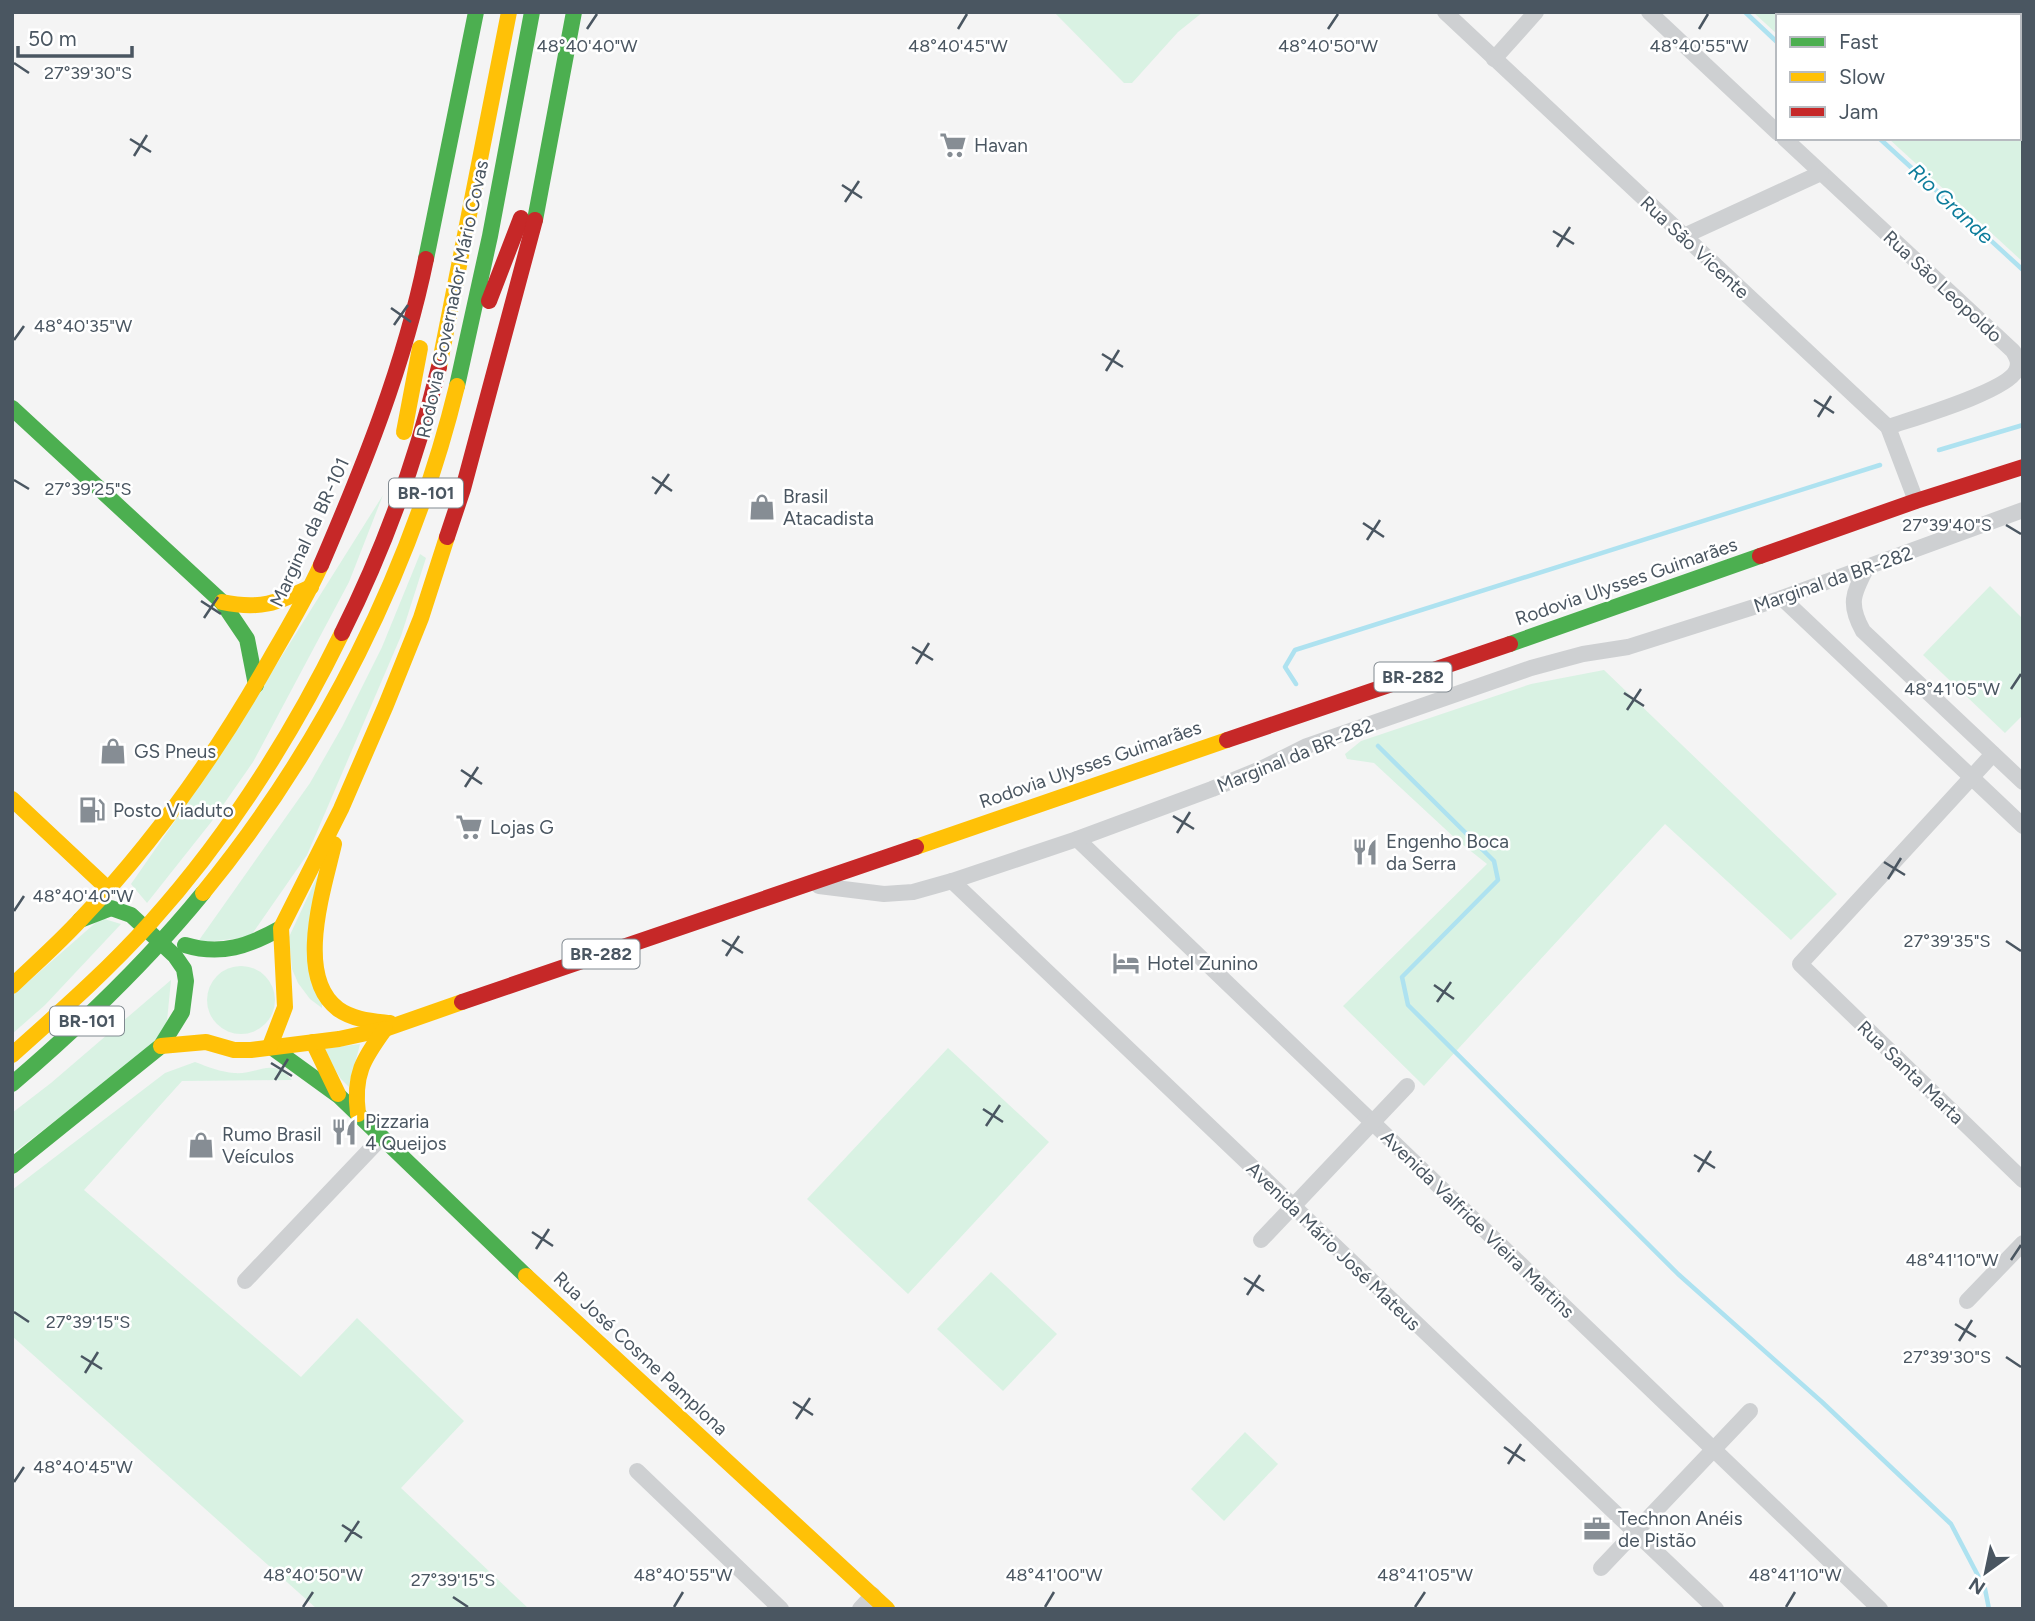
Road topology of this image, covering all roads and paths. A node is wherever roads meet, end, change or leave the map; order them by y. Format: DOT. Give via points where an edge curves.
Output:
graph roads {
  1 [pos="476,12"];
  2 [pos="509,12"];
  3 [pos="532,12"];
  4 [pos="574,12"];
  5 [pos="1445,12"];
  6 [pos="1536,12"];
  7 [pos="1648,12"];
  8 [pos="1494,59"];
  9 [pos="1776,130"];
  10 [pos="1786,140"];
  11 [pos="549,142"];
  12 [pos="1821,173"];
  13 [pos="439,198"];
  14 [pos="1684,236"];
  15 [pos="458,386"];
  16 [pos="12,408"];
  17 [pos="1888,427"];
  18 [pos="2023,467"];
  19 [pos="1916,501"];
  20 [pos="2023,510"];
  21 [pos="385,535"];
  22 [pos="1866,569"];
  23 [pos="311,587"];
  24 [pos="1782,598"];
  25 [pos="222,601"];
  26 [pos="256,685"];
  27 [pos="1993,754"];
  28 [pos="1971,777"];
  29 [pos="2023,782"];
  30 [pos="12,799"];
  31 [pos="341,809"];
  32 [pos="2023,826"];
  33 [pos="1077,839"];
  34 [pos="137,855"];
  35 [pos="952,881"];
  36 [pos="802,884"];
  37 [pos="106,887"];
  38 [pos="128,887"];
  39 [pos="141,901"];
  40 [pos="80,920"];
  41 [pos="281,928"];
  42 [pos="185,945"];
  43 [pos="12,986"];
  44 [pos="285,993"];
  45 [pos="198,1004"];
  46 [pos="201,1024"];
  47 [pos="392,1026"];
  48 [pos="306,1029"];
  49 [pos="161,1046"];
  50 [pos="221,1046"];
  51 [pos="270,1046"];
  52 [pos="12,1055"];
  53 [pos="12,1084"];
  54 [pos="1407,1086"];
  55 [pos="339,1096"];
  56 [pos="358,1114"];
  57 [pos="1373,1123"];
  58 [pos="382,1137"];
  59 [pos="12,1166"];
  60 [pos="2023,1180"];
  61 [pos="1293,1207"];
  62 [pos="1261,1240"];
  63 [pos="2023,1243"];
  64 [pos="245,1281"];
  65 [pos="1967,1301"];
  66 [pos="1750,1411"];
  67 [pos="1714,1450"];
  68 [pos="637,1471"];
  69 [pos="1636,1532"];
  70 [pos="1601,1569"];
  71 [pos="873,1595"];
  72 [pos="780,1609"];
  73 [pos="860,1609"];
  74 [pos="887,1609"];
  75 [pos="1716,1609"];
  76 [pos="1880,1609"];
  1 -- 13 [label="main road, Marginal da BR-101"];
  2 -- 21 [label="main road, Rodovia Governador Mário Covas / BR-101" via="439,368"];
  3 -- 15 [label="main road, Rodovia Governador Mário Covas / BR-101"];
  4 -- 11 [label="main road"];
  5 -- 8 [label="street, Rua São Vicente"];
  6 -- 8 [label="street"];
  7 -- 9 [label="street"];
  8 -- 14 [label="street, Rua São Vicente"];
  10 -- 12 [label="street, Rua São Leopoldo"];
  11 -- 15 [label="main road"];
  11 -- 31 [label="main road" via="533,233 443,554"];
  12 -- 14 [label="street"];
  12 -- 17 [label="street, Rua São Leopoldo" via="2018,360 2012,376 1996,389"];
  13 -- 21 [label="main road" via="431,297"];
  13 -- 23 [label="main road, Marginal da BR-101" via="416,307 396,374 364,464"];
  14 -- 17 [label="street, Rua São Vicente"];
  15 -- 53 [label="main road, Rodovia Governador Mário Covas / BR-101" via="417,521 335,698 274,800 156,951 82,1026"];
  16 -- 25 [label="main road"];
  17 -- 19 [label="street, Rua São Vicente"];
  18 -- 19 [label="main road, Rodovia Ulysses Guimarães / BR-282"];
  19 -- 36 [label="main road, Rodovia Ulysses Guimarães / BR-282"];
  20 -- 22 [label="street, Marginal da BR-282"];
  21 -- 52 [label="main road, Rodovia Governador Mário Covas / BR-101" via="338,645 247,800 139,937"];
  22 -- 24 [label="street, Marginal da BR-282"];
  22 -- 27 [label="street" via="1853,602 1863,631"];
  23 -- 25 [label="main road" via="267,607 249,609"];
  23 -- 26 [label="main road, Marginal da BR-101"];
  24 -- 28 [label="street"];
  24 -- 33 [label="street, Marginal da BR-282" via="1628,648 1531,668 1307,746 1212,789"];
  25 -- 26 [label="main road" via="247,639"];
  26 -- 34 [label="main road, Marginal da BR-101" via="193,783"];
  27 -- 28 [label="street"];
  27 -- 29 [label="street"];
  28 -- 32 [label="street"];
  28 -- 60 [label="street, Rua Santa Marta" via="1800,964"];
  30 -- 37 [label="main road"];
  31 -- 41 [label="main road"];
  31 -- 47 [label="main road" via="317,929 315,972 328,999 349,1016"];
  33 -- 35 [label="street, Marginal da BR-282"];
  33 -- 57 [label="street, Avenida Valfride Vieira Martins"];
  34 -- 37 [label="main road, Marginal da BR-101"];
  34 -- 38 [label="main road" via="127,877"];
  35 -- 36 [label="street, Marginal da BR-282" via="884,894"];
  35 -- 61 [label="street, Avenida Mário José Mateus"];
  36 -- 47 [label="main road, Rodovia Ulysses Guimarães / BR-282"];
  37 -- 40 [label="main road, Marginal da BR-101"];
  39 -- 42 [label="main road"];
  40 -- 43 [label="main road, Marginal da BR-101"];
  40 -- 49 [label="main road" via="111,908 121,910 184,969 187,981 182,1012"];
  41 -- 42 [label="main road" via="229,950 211,952"];
  41 -- 44 [label="main road"];
  42 -- 45 [label="main road" via="199,964"];
  44 -- 48 [label="main road, Rua José Cosme Pamplona"];
  44 -- 51 [label="main road" via="285,1007"];
  46 -- 50 [label="main road"];
  47 -- 48 [label="main road, Rodovia Ulysses Guimarães / BR-282" via="357,1036"];
  47 -- 56 [label="main road" via="356,1076"];
  48 -- 51 [label="main road, Rodovia Ulysses Guimarães / BR-282"];
  48 -- 55 [label="main road, Rua José Cosme Pamplona"];
  49 -- 50 [label="main road, Rodovia Ulysses Guimarães / BR-282" via="190,1042"];
  49 -- 59 [label="main road"];
  50 -- 51 [label="main road, Rodovia Ulysses Guimarães / BR-282" via="234,1050"];
  51 -- 55 [label="main road, Rua José Cosme Pamplona"];
  54 -- 57 [label="street"];
  55 -- 56 [label="main road, Rua José Cosme Pamplona"];
  56 -- 58 [label="main road, Rua José Cosme Pamplona"];
  57 -- 61 [label="street"];
  57 -- 67 [label="street, Avenida Valfride Vieira Martins"];
  58 -- 64 [label="street"];
  58 -- 71 [label="main road, Rua José Cosme Pamplona"];
  61 -- 62 [label="street"];
  61 -- 69 [label="street, Avenida Mário José Mateus"];
  63 -- 65 [label="street"];
  66 -- 67 [label="street"];
  67 -- 69 [label="street"];
  67 -- 76 [label="street, Avenida Valfride Vieira Martins"];
  68 -- 72 [label="street"];
  69 -- 70 [label="street"];
  69 -- 75 [label="street, Avenida Mário José Mateus"];
  71 -- 73 [label="street"];
  71 -- 74 [label="main road, Rua José Cosme Pamplona"];
}
